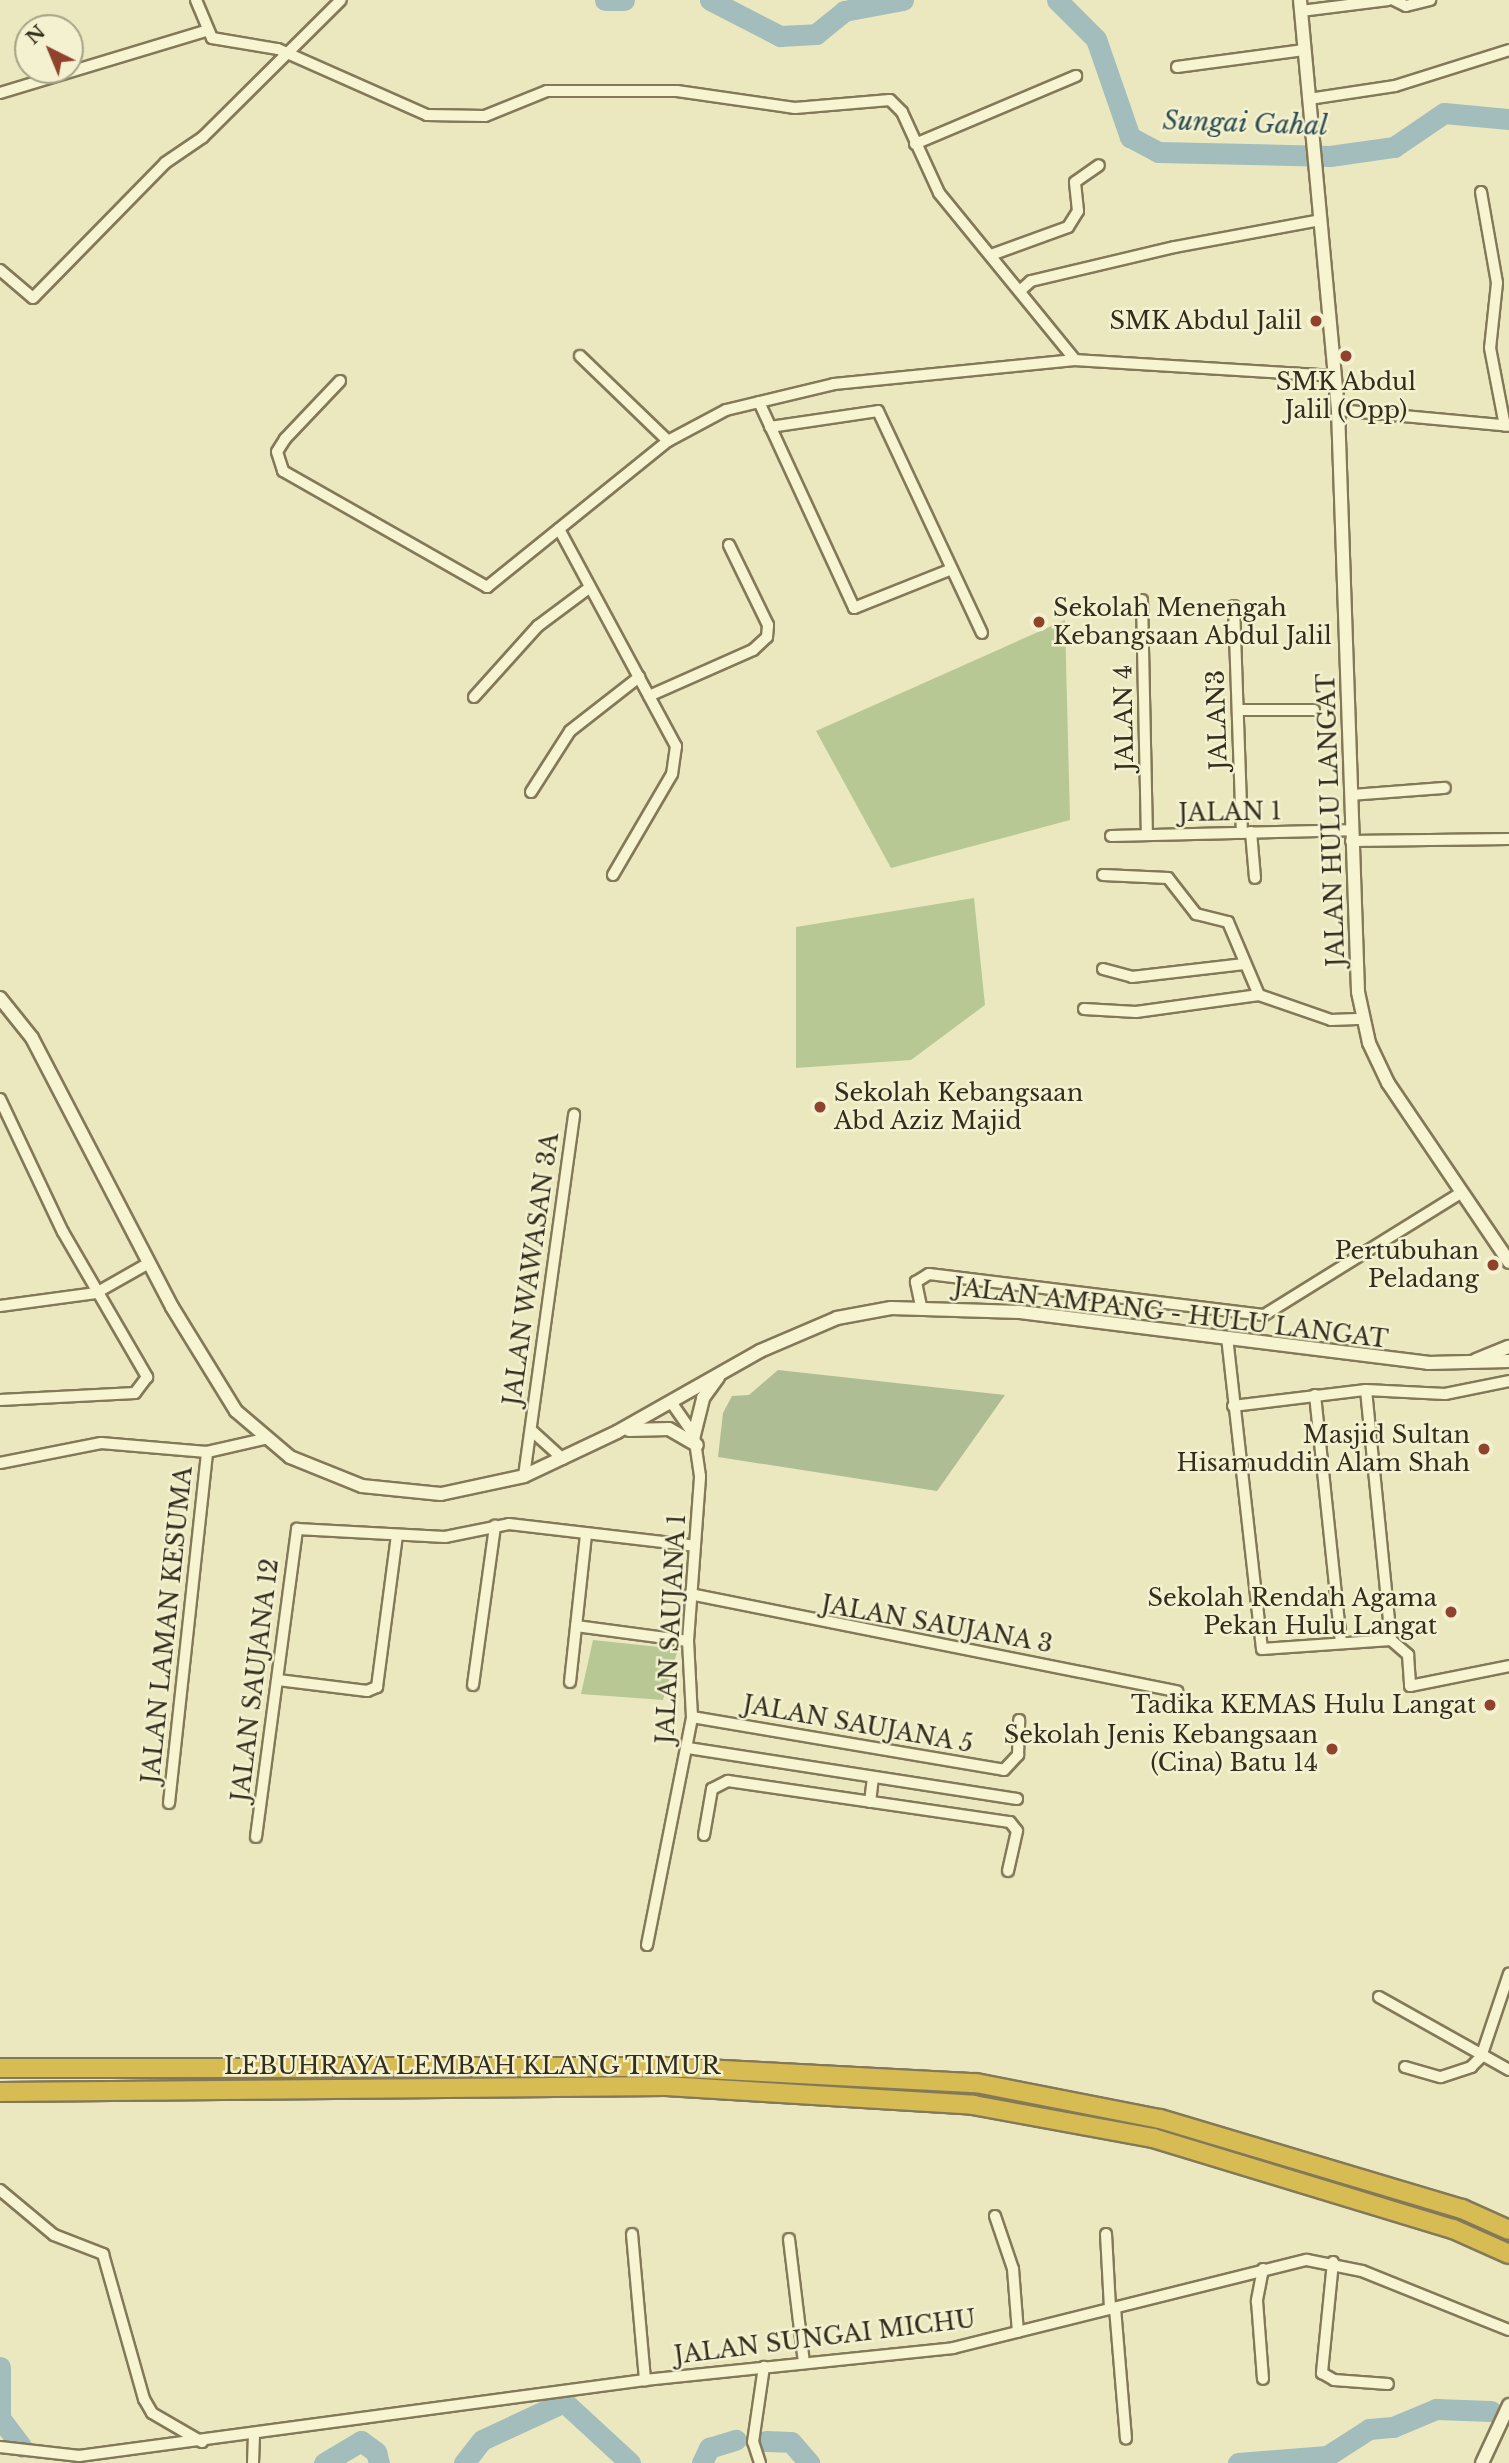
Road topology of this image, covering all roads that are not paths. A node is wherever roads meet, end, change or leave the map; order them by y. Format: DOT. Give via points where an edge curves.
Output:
graph roads {
  1 [pos="196,0"];
  2 [pos="341,0"];
  3 [pos="1388,0"];
  4 [pos="1394,0"];
  5 [pos="1430,0"];
  6 [pos="1300,5"];
  7 [pos="206,31"];
  8 [pos="1304,50"];
  9 [pos="1509,50"];
  10 [pos="287,53"];
  11 [pos="1177,67"];
  12 [pos="1076,76"];
  13 [pos="0,93"];
  14 [pos="1309,99"];
  15 [pos="915,144"];
  16 [pos="1099,165"];
  17 [pos="1481,192"];
  18 [pos="1321,220"];
  19 [pos="992,255"];
  20 [pos="0,270"];
  21 [pos="1021,290"];
  22 [pos="580,356"];
  23 [pos="1075,360"];
  24 [pos="1335,376"];
  25 [pos="340,381"];
  26 [pos="759,402"];
  27 [pos="1338,411"];
  28 [pos="1507,426"];
  29 [pos="771,427"];
  30 [pos="668,441"];
  31 [pos="559,529"];
  32 [pos="729,545"];
  33 [pos="952,569"];
  34 [pos="589,588"];
  35 [pos="1142,600"];
  36 [pos="1234,606"];
  37 [pos="982,633"];
  38 [pos="639,677"];
  39 [pos="649,696"];
  40 [pos="474,697"];
  41 [pos="1238,710"];
  42 [pos="1314,710"];
  43 [pos="1445,788"];
  44 [pos="531,792"];
  45 [pos="1351,795"];
  46 [pos="1247,833"];
  47 [pos="1147,835"];
  48 [pos="1111,836"];
  49 [pos="1351,836"];
  50 [pos="1509,839"];
  51 [pos="613,875"];
  52 [pos="1103,876"];
  53 [pos="1255,878"];
  54 [pos="1244,964"];
  55 [pos="1102,969"];
  56 [pos="1259,995"];
  57 [pos="0,998"];
  58 [pos="1084,1009"];
  59 [pos="1364,1019"];
  60 [pos="0,1099"];
  61 [pos="574,1114"];
  62 [pos="1462,1192"];
  63 [pos="1509,1262"];
  64 [pos="149,1263"];
  65 [pos="96,1293"];
  66 [pos="0,1306"];
  67 [pos="922,1306"];
  68 [pos="1227,1337"];
  69 [pos="1509,1347"];
  70 [pos="1509,1361"];
  71 [pos="1463,1365"];
  72 [pos="720,1374"];
  73 [pos="1509,1381"];
  74 [pos="1366,1390"];
  75 [pos="1315,1395"];
  76 [pos="0,1400"];
  77 [pos="671,1402"];
  78 [pos="1233,1406"];
  79 [pos="531,1430"];
  80 [pos="617,1432"];
  81 [pos="264,1440"];
  82 [pos="696,1440"];
  83 [pos="207,1452"];
  84 [pos="563,1459"];
  85 [pos="0,1463"];
  86 [pos="524,1476"];
  87 [pos="495,1527"];
  88 [pos="586,1534"];
  89 [pos="397,1535"];
  90 [pos="695,1546"];
  91 [pos="690,1594"];
  92 [pos="576,1626"];
  93 [pos="1391,1640"];
  94 [pos="688,1641"];
  95 [pos="1340,1643"];
  96 [pos="1509,1666"];
  97 [pos="278,1679"];
  98 [pos="570,1682"];
  99 [pos="473,1685"];
  100 [pos="1177,1691"];
  101 [pos="692,1717"];
  102 [pos="1018,1720"];
  103 [pos="688,1748"];
  104 [pos="873,1777"];
  105 [pos="1017,1799"];
  106 [pos="870,1802"];
  107 [pos="169,1803"];
  108 [pos="704,1835"];
  109 [pos="256,1837"];
  110 [pos="1009,1871"];
  111 [pos="647,1945"];
  112 [pos="1509,1973"];
  113 [pos="1379,1997"];
  114 [pos="1481,2057"];
  115 [pos="1405,2067"];
  116 [pos="0,2068"];
  117 [pos="1509,2070"];
  118 [pos="0,2092"];
  119 [pos="0,2190"];
  120 [pos="995,2216"];
  121 [pos="1509,2230"];
  122 [pos="632,2234"];
  123 [pos="1106,2234"];
  124 [pos="789,2239"];
  125 [pos="1509,2254"];
  126 [pos="1333,2262"];
  127 [pos="1263,2269"];
  128 [pos="1113,2309"];
  129 [pos="1509,2330"];
  130 [pos="1018,2332"];
  131 [pos="804,2363"];
  132 [pos="764,2367"];
  133 [pos="1263,2379"];
  134 [pos="645,2380"];
  135 [pos="1388,2384"];
  136 [pos="1509,2405"];
  137 [pos="254,2434"];
  138 [pos="1126,2439"];
  139 [pos="202,2443"];
  140 [pos="0,2447"];
  141 [pos="253,2463"];
  142 [pos="760,2463"];
  143 [pos="1482,2463"];
  1 -- 7 [label="street"];
  2 -- 10 [label="street"];
  3 -- 6 [label="street"];
  4 -- 5 [label="street" via="1406,6"];
  6 -- 8 [label="street, JALAN HULU LANGAT"];
  7 -- 10 [label="street" via="218,40"];
  7 -- 13 [label="street"];
  8 -- 11 [label="street"];
  8 -- 14 [label="street, JALAN HULU LANGAT"];
  9 -- 14 [label="street" via="1395,86"];
  10 -- 15 [label="street" via="427,115 485,116 547,90 677,91 795,108 882,99 902,112"];
  10 -- 20 [label="street" via="203,137 165,163 33,298"];
  12 -- 15 [label="street"];
  14 -- 18 [label="street, JALAN HULU LANGAT"];
  15 -- 19 [label="street" via="939,194"];
  16 -- 19 [label="street" via="1075,182 1078,211 1068,227"];
  17 -- 28 [label="street" via="1497,283 1490,348"];
  18 -- 21 [label="street" via="1175,247 1031,281"];
  18 -- 24 [label="street, JALAN HULU LANGAT"];
  19 -- 21 [label="street"];
  21 -- 23 [label="street"];
  22 -- 30 [label="street"];
  23 -- 24 [label="street"];
  23 -- 26 [label="street" via="834,383"];
  24 -- 27 [label="street, JALAN HULU LANGAT"];
  25 -- 31 [label="street" via="285,439 278,452 283,471 479,586 507,576"];
  26 -- 29 [label="street"];
  26 -- 30 [label="street" via="726,410"];
  27 -- 28 [label="street"];
  27 -- 45 [label="street, JALAN HULU LANGAT"];
  29 -- 33 [label="street" via="876,409"];
  29 -- 33 [label="street" via="854,607"];
  30 -- 31 [label="street"];
  31 -- 34 [label="street"];
  32 -- 39 [label="street" via="768,625 766,637 752,650"];
  33 -- 37 [label="street"];
  34 -- 38 [label="street"];
  34 -- 40 [label="street" via="538,626"];
  35 -- 47 [label="street, JALAN 4"];
  36 -- 41 [label="street, JALAN3"];
  38 -- 39 [label="street"];
  38 -- 44 [label="street" via="570,731"];
  39 -- 51 [label="street" via="676,746 677,761"];
  41 -- 42 [label="street"];
  41 -- 46 [label="street, JALAN3"];
  43 -- 45 [label="street"];
  45 -- 49 [label="street, JALAN HULU LANGAT"];
  46 -- 47 [label="street, JALAN 1"];
  46 -- 49 [label="street, JALAN 1"];
  46 -- 53 [label="street, JALAN3"];
  47 -- 48 [label="street, JALAN 1"];
  49 -- 50 [label="street, JALAN 1"];
  49 -- 59 [label="street, JALAN HULU LANGAT"];
  52 -- 54 [label="street" via="1174,880 1196,914 1228,922"];
  54 -- 55 [label="street" via="1132,977"];
  54 -- 56 [label="street"];
  56 -- 58 [label="street" via="1136,1012"];
  56 -- 59 [label="street" via="1331,1020"];
  57 -- 64 [label="street, JALAN AMPANG - HULU LANGAT" via="32,1038"];
  59 -- 62 [label="street, JALAN HULU LANGAT" via="1388,1083"];
  60 -- 65 [label="street"];
  61 -- 79 [label="street, JALAN WAWASAN 3A"];
  62 -- 63 [label="street, JALAN HULU LANGAT"];
  62 -- 67 [label="street" via="1264,1315 929,1274 916,1282"];
  64 -- 65 [label="street"];
  64 -- 81 [label="street, JALAN AMPANG - HULU LANGAT" via="219,1387"];
  65 -- 66 [label="street"];
  65 -- 76 [label="street" via="146,1369 144,1387 135,1393"];
  67 -- 68 [label="street, JALAN AMPANG - HULU LANGAT"];
  67 -- 72 [label="street, JALAN AMPANG - HULU LANGAT" via="837,1318"];
  68 -- 71 [label="street, JALAN AMPANG - HULU LANGAT"];
  68 -- 78 [label="street"];
  69 -- 71 [label="street"];
  70 -- 71 [label="street, JALAN AMPANG - HULU LANGAT"];
  72 -- 77 [label="street, JALAN AMPANG - HULU LANGAT"];
  72 -- 82 [label="street" via="703,1398"];
  73 -- 74 [label="street" via="1445,1394"];
  74 -- 75 [label="street"];
  74 -- 93 [label="street"];
  75 -- 78 [label="street"];
  75 -- 95 [label="street"];
  77 -- 80 [label="street, JALAN AMPANG - HULU LANGAT"];
  77 -- 82 [label="street"];
  78 -- 95 [label="street" via="1258,1644 1266,1651"];
  79 -- 84 [label="street, JALAN WAWASAN 3A"];
  79 -- 86 [label="street, JALAN WAWASAN 3A"];
  80 -- 82 [label="street" via="669,1429"];
  80 -- 84 [label="street, JALAN AMPANG - HULU LANGAT"];
  81 -- 83 [label="street"];
  81 -- 86 [label="street, JALAN AMPANG - HULU LANGAT" via="316,1471 386,1492 441,1494"];
  82 -- 90 [label="street, JALAN SAUJANA 1"];
  83 -- 85 [label="street" via="101,1443"];
  83 -- 107 [label="street, JALAN LAMAN KESUMA"];
  84 -- 86 [label="street, JALAN AMPANG - HULU LANGAT"];
  87 -- 88 [label="street"];
  87 -- 89 [label="street" via="445,1537"];
  87 -- 99 [label="street"];
  88 -- 90 [label="street"];
  88 -- 92 [label="street"];
  89 -- 97 [label="street, JALAN SAUJANA 12" via="297,1529"];
  89 -- 97 [label="street" via="377,1687 367,1691"];
  90 -- 91 [label="street, JALAN SAUJANA 1"];
  91 -- 94 [label="street, JALAN SAUJANA 1"];
  91 -- 100 [label="street, JALAN SAUJANA 3"];
  92 -- 94 [label="street"];
  92 -- 98 [label="street"];
  93 -- 95 [label="street"];
  93 -- 96 [label="street" via="1408,1655 1410,1686"];
  94 -- 101 [label="street, JALAN SAUJANA 1"];
  97 -- 109 [label="street, JALAN SAUJANA 12"];
  101 -- 102 [label="street, JALAN SAUJANA 5" via="1004,1770 1018,1755"];
  101 -- 103 [label="street, JALAN SAUJANA 1"];
  103 -- 104 [label="street, JALAN SAUJANA 5"];
  103 -- 111 [label="street, JALAN SAUJANA 1"];
  104 -- 105 [label="street, JALAN SAUJANA 5"];
  104 -- 106 [label="street"];
  106 -- 108 [label="street" via="719,1783"];
  106 -- 110 [label="street" via="1010,1822 1017,1831"];
  112 -- 114 [label="street"];
  113 -- 114 [label="street"];
  114 -- 115 [label="street" via="1459,2075 1441,2077"];
  114 -- 117 [label="street"];
  116 -- 121 [label="highway, LEBUHRAYA LEMBAH KLANG TIMUR" via="666,2067 976,2083 1160,2119 1462,2208"];
  118 -- 125 [label="highway, LEBUHRAYA LEMBAH KLANG TIMUR" via="666,2086 973,2105 1153,2138 1453,2229"];
  119 -- 139 [label="street" via="54,2235 103,2254 144,2399 152,2413"];
  120 -- 130 [label="street" via="1013,2269"];
  122 -- 134 [label="street"];
  123 -- 128 [label="street"];
  124 -- 131 [label="street"];
  126 -- 127 [label="street, JALAN SUNGAI MICHU"];
  126 -- 129 [label="street, JALAN SUNGAI MICHU"];
  126 -- 135 [label="street" via="1322,2373 1334,2380"];
  127 -- 128 [label="street, JALAN SUNGAI MICHU"];
  127 -- 133 [label="street" via="1257,2301"];
  128 -- 130 [label="street, JALAN SUNGAI MICHU"];
  128 -- 138 [label="street"];
  130 -- 131 [label="street, JALAN SUNGAI MICHU" via="953,2348"];
  131 -- 132 [label="street, JALAN SUNGAI MICHU"];
  132 -- 134 [label="street, JALAN SUNGAI MICHU"];
  132 -- 142 [label="street" via="753,2442"];
  134 -- 137 [label="street, JALAN SUNGAI MICHU"];
  136 -- 143 [label="street"];
  137 -- 139 [label="street, JALAN SUNGAI MICHU"];
  137 -- 141 [label="street"];
  139 -- 140 [label="street, JALAN SUNGAI MICHU" via="79,2456"];
}
